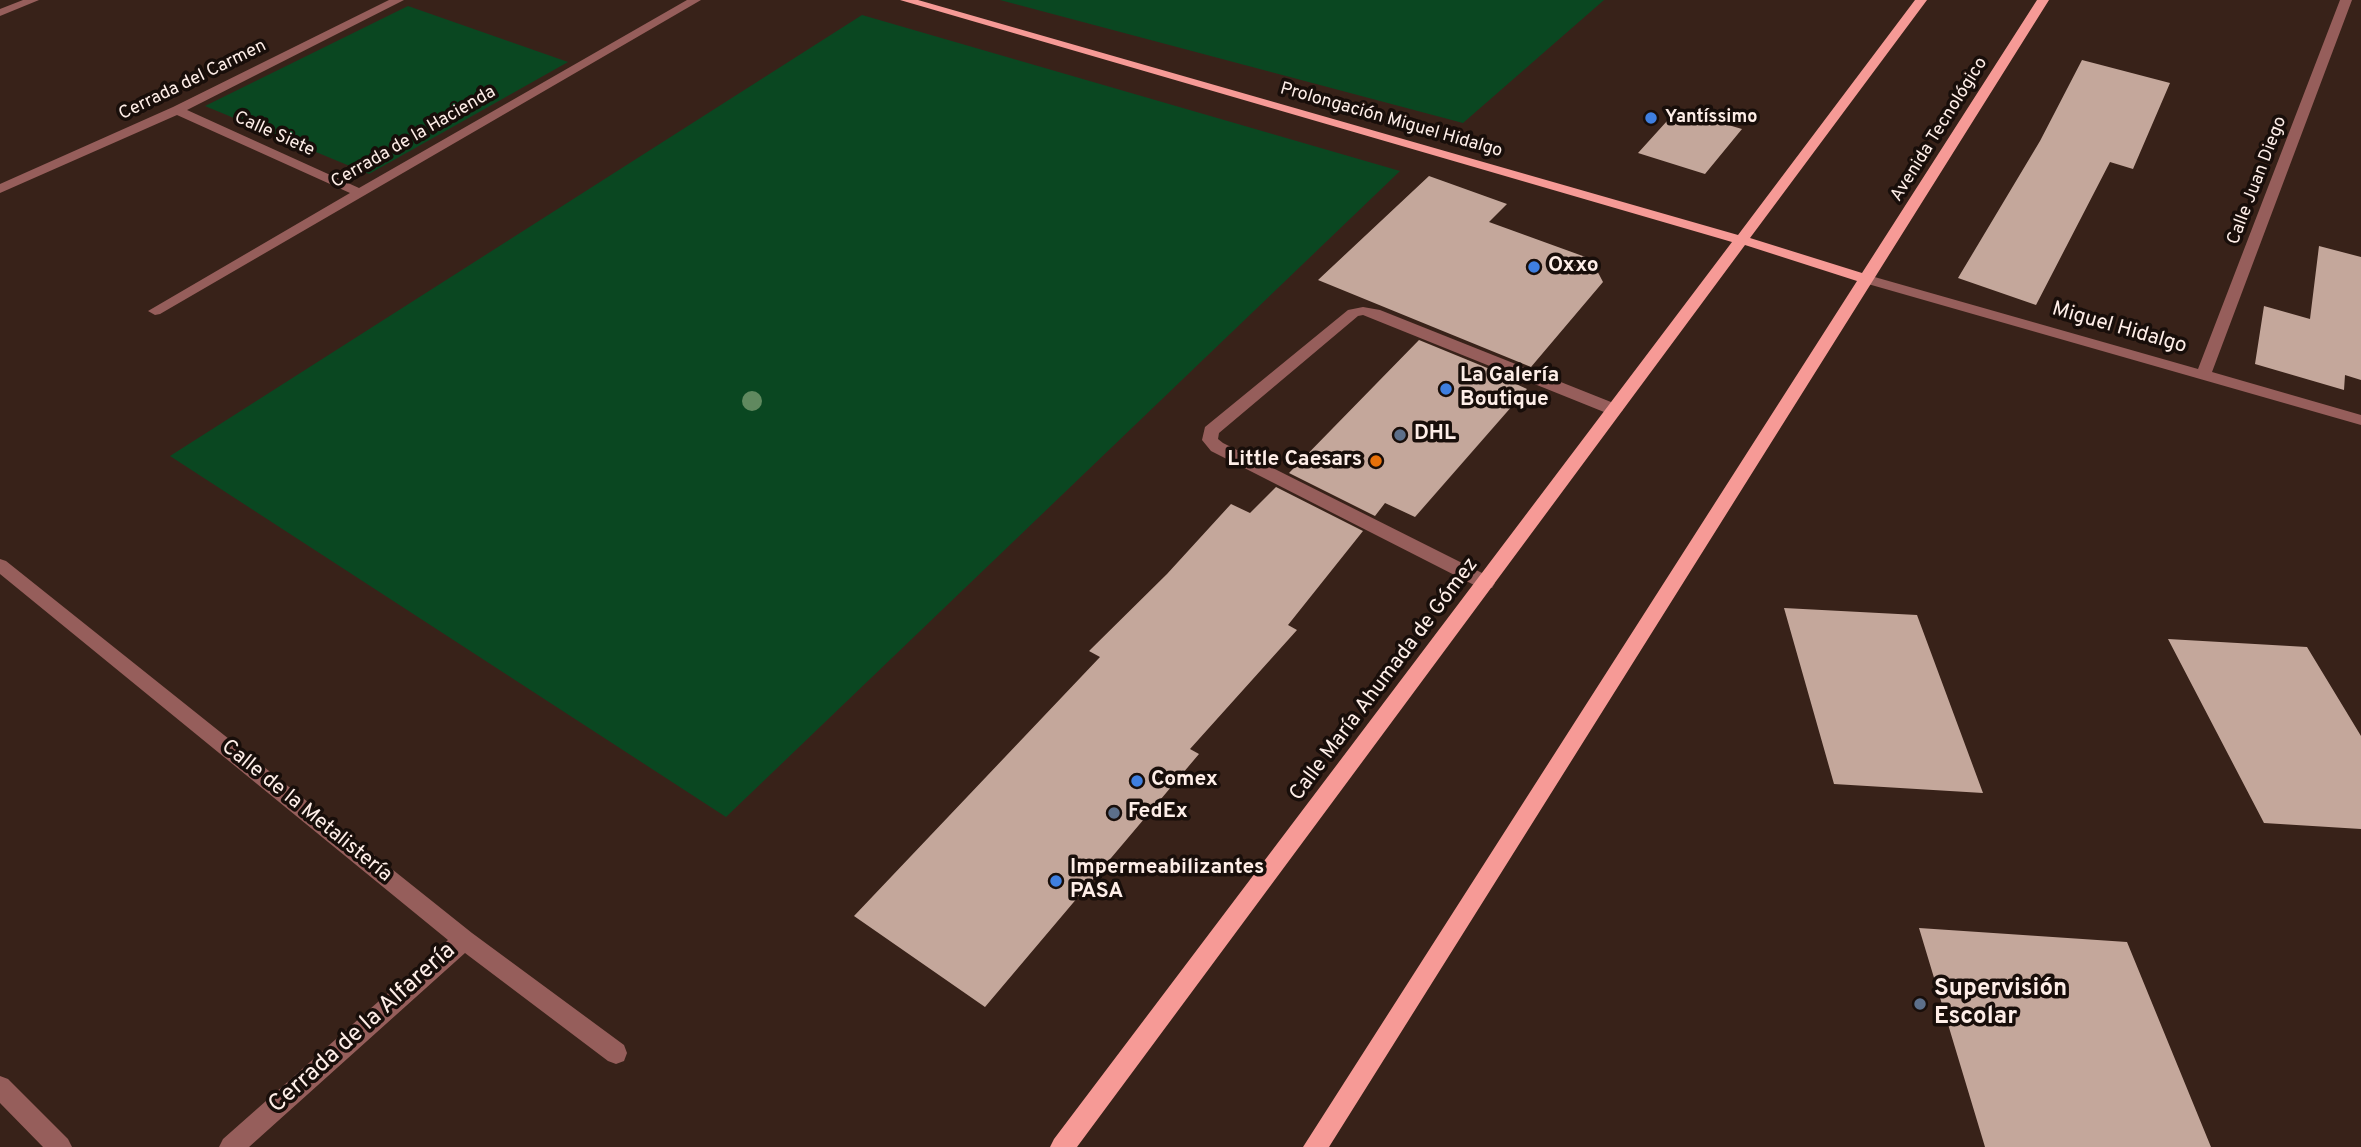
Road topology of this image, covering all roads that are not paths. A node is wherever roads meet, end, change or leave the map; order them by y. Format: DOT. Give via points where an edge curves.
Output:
graph roads {
  1 [pos="33,0"];
  2 [pos="398,0"];
  3 [pos="695,0"];
  4 [pos="906,0"];
  5 [pos="1921,0"];
  6 [pos="2043,0"];
  7 [pos="2346,0"];
  8 [pos="0,13"];
  9 [pos="177,110"];
  10 [pos="0,189"];
  11 [pos="358,192"];
  12 [pos="1742,240"];
  13 [pos="1866,279"];
  14 [pos="155,311"];
  15 [pos="2203,375"];
  16 [pos="1615,410"];
  17 [pos="2361,421"];
  18 [pos="0,565"];
  19 [pos="1486,583"];
  20 [pos="464,940"];
  21 [pos="617,1053"];
  22 [pos="0,1087"];
  23 [pos="60,1147"];
  24 [pos="231,1147"];
  25 [pos="1062,1147"];
  26 [pos="1315,1147"];
  1 -- 8 [label="street"];
  2 -- 9 [label="street, Cerrada del Carmen"];
  3 -- 11 [label="street, Cerrada de la Hacienda"];
  4 -- 12 [label="main road, Prolongación Miguel Hidalgo"];
  5 -- 12 [label="main road"];
  6 -- 13 [label="main road, Avenida Tecnológico"];
  7 -- 15 [label="street, Calle Juan Diego"];
  9 -- 10 [label="street, Cerrada del Carmen"];
  9 -- 11 [label="street, Calle Siete"];
  11 -- 14 [label="street, Cerrada de la Hacienda"];
  12 -- 13 [label="main road, Prolongación Miguel Hidalgo"];
  12 -- 16 [label="main road, Calle María Ahumada de Gómez"];
  13 -- 15 [label="street, Miguel Hidalgo"];
  13 -- 26 [label="main road"];
  15 -- 17 [label="street, Miguel Hidalgo"];
  16 -- 19 [label="main road, Calle María Ahumada de Gómez"];
  16 -- 19 [label="street" via="1363,311 1353,313 1212,431 1210,440 1217,447"];
  18 -- 20 [label="street, Calle de la Metalistería"];
  19 -- 25 [label="main road, Calle María Ahumada de Gómez"];
  20 -- 21 [label="street, Calle de la Metalistería"];
  20 -- 24 [label="street, Cerrada de la Alfarería"];
  22 -- 23 [label="street"];
}
